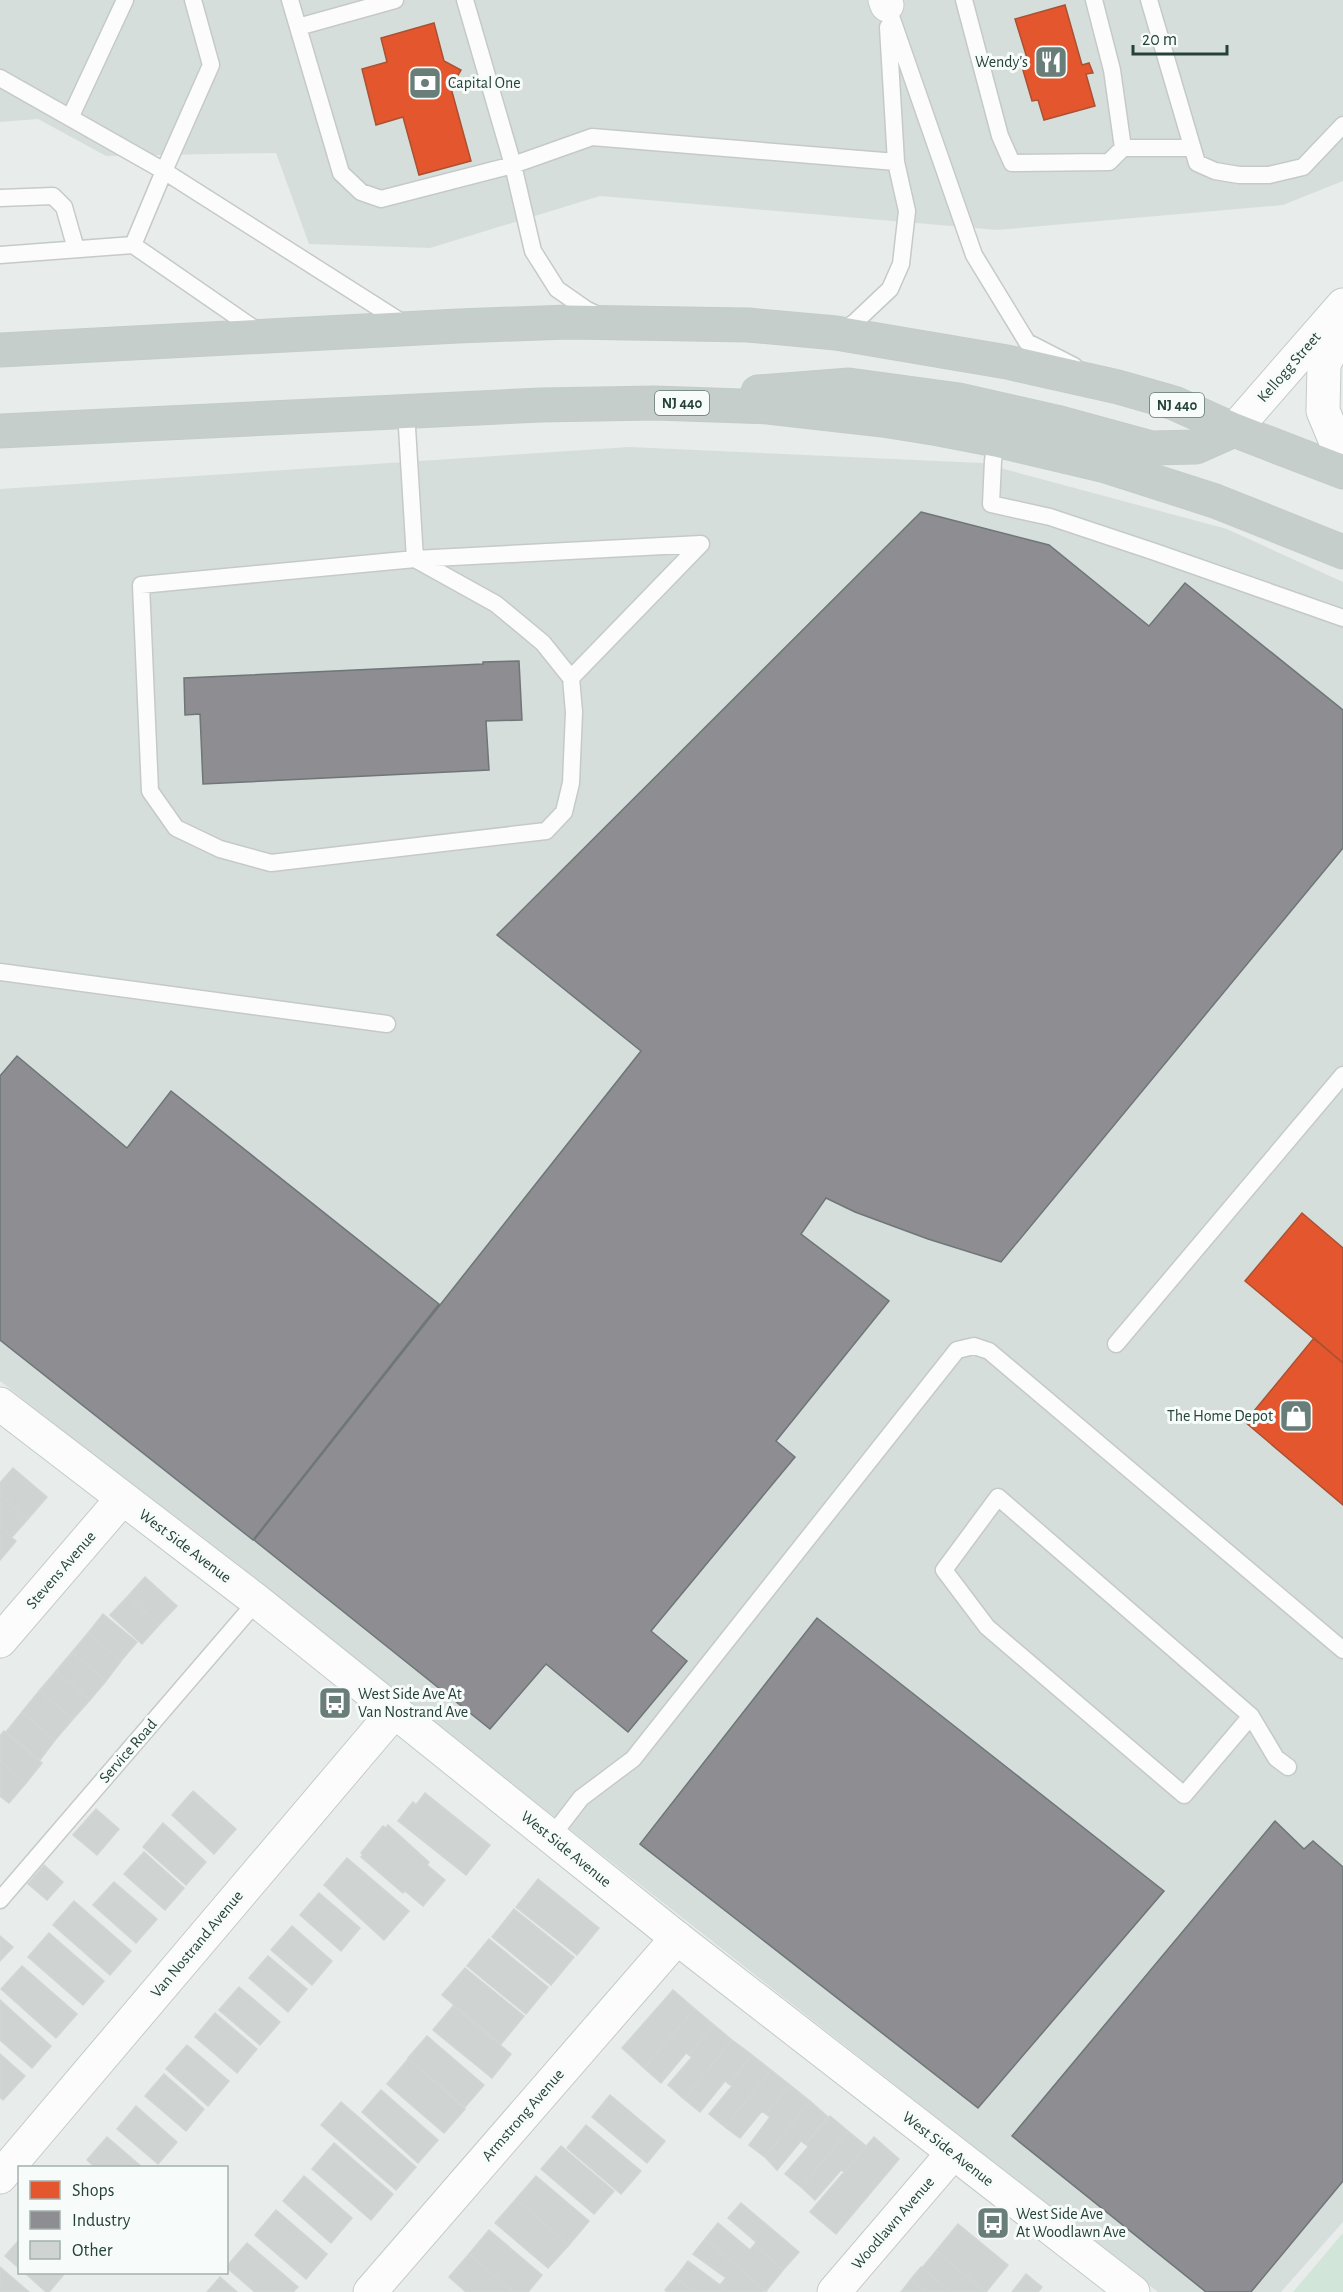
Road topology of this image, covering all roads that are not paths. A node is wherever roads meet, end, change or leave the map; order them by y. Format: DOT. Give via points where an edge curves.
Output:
graph roads {
  1 [pos="125,0"];
  2 [pos="193,0"];
  3 [pos="290,0"];
  4 [pos="395,0"];
  5 [pos="465,0"];
  6 [pos="964,0"];
  7 [pos="1094,0"];
  8 [pos="1149,0"];
  9 [pos="886,2"];
  10 [pos="298,27"];
  11 [pos="0,78"];
  12 [pos="70,118"];
  13 [pos="1343,125"];
  14 [pos="1123,148"];
  15 [pos="1192,148"];
  16 [pos="896,162"];
  17 [pos="513,165"];
  18 [pos="164,171"];
  19 [pos="0,198"];
  20 [pos="133,245"];
  21 [pos="76,249"];
  22 [pos="0,255"];
  23 [pos="1343,305"];
  24 [pos="612,322"];
  25 [pos="1343,328"];
  26 [pos="412,329"];
  27 [pos="836,333"];
  28 [pos="265,336"];
  29 [pos="0,350"];
  30 [pos="1118,387"];
  31 [pos="655,403"];
  32 [pos="406,411"];
  33 [pos="1234,430"];
  34 [pos="0,431"];
  35 [pos="996,440"];
  36 [pos="1343,459"];
  37 [pos="1343,472"];
  38 [pos="1343,552"];
  39 [pos="415,559"];
  40 [pos="1343,618"];
  41 [pos="571,678"];
  42 [pos="0,972"];
  43 [pos="387,1024"];
  44 [pos="1343,1075"];
  45 [pos="1116,1344"];
  46 [pos="0,1404"];
  47 [pos="122,1499"];
  48 [pos="257,1601"];
  49 [pos="0,1641"];
  50 [pos="1343,1650"];
  51 [pos="394,1712"];
  52 [pos="1251,1716"];
  53 [pos="1288,1767"];
  54 [pos="551,1837"];
  55 [pos="0,1900"];
  56 [pos="677,1938"];
  57 [pos="953,2153"];
  58 [pos="0,2177"];
  59 [pos="370,2292"];
  60 [pos="834,2292"];
  61 [pos="1133,2292"];
  1 -- 12 [label="lane"];
  2 -- 18 [label="lane" via="211,65"];
  3 -- 10 [label="lane"];
  4 -- 10 [label="lane"];
  5 -- 17 [label="lane"];
  6 -- 14 [label="lane" via="1000,136 1012,163 1109,162"];
  7 -- 14 [label="lane" via="1112,70"];
  8 -- 15 [label="lane"];
  9 -- 16 [label="lane"];
  9 -- 30 [label="lane" via="974,255 1027,342"];
  10 -- 17 [label="lane" via="341,173 361,192 381,199"];
  11 -- 12 [label="lane"];
  12 -- 18 [label="lane"];
  13 -- 15 [label="lane" via="1303,167 1269,175 1215,171 1197,163"];
  14 -- 15 [label="lane"];
  16 -- 17 [label="lane" via="592,137"];
  16 -- 27 [label="lane" via="907,211 901,264 890,289 854,323"];
  17 -- 24 [label="lane" via="533,251 543,270 556,289"];
  18 -- 20 [label="lane"];
  18 -- 26 [label="lane"];
  19 -- 21 [label="lane" via="53,196 64,207"];
  20 -- 21 [label="lane"];
  20 -- 28 [label="lane"];
  21 -- 22 [label="lane"];
  23 -- 33 [label="street, Kellogg Street"];
  24 -- 26 [label="highway, NJ 440"];
  24 -- 27 [label="highway, NJ 440" via="748,325"];
  25 -- 36 [label="street" via="1324,364 1323,411"];
  26 -- 28 [label="highway, NJ 440"];
  27 -- 30 [label="highway, NJ 440" via="1007,362"];
  28 -- 29 [label="highway, NJ 440"];
  30 -- 33 [label="highway, NJ 440" via="1174,403"];
  31 -- 32 [label="highway, NJ 440"];
  31 -- 33 [label="highway" via="849,385 959,400 1151,448 1196,447"];
  31 -- 35 [label="highway, NJ 440" via="826,413"];
  32 -- 34 [label="highway, NJ 440"];
  32 -- 39 [label="lane"];
  33 -- 37 [label="highway, NJ 440"];
  35 -- 38 [label="highway, NJ 440" via="1162,482"];
  35 -- 40 [label="lane" via="991,504 1050,517"];
  39 -- 41 [label="lane" via="496,604 543,643"];
  39 -- 41 [label="lane" via="701,544"];
  39 -- 41 [label="lane" via="141,585 150,790 176,828 220,849 271,863 546,831 564,812 571,783"];
  42 -- 43 [label="lane"];
  44 -- 45 [label="lane"];
  46 -- 47 [label="street, West Side Avenue"];
  47 -- 48 [label="street, West Side Avenue"];
  47 -- 49 [label="street, Stevens Avenue"];
  48 -- 51 [label="street, West Side Avenue"];
  48 -- 55 [label="lane, Service Road"];
  50 -- 54 [label="lane" via="989,1351 974,1346 957,1350 633,1759 581,1798"];
  51 -- 54 [label="street, West Side Avenue"];
  51 -- 58 [label="street, Van Nostrand Avenue"];
  52 -- 52 [label="lane" via="998,1497 944,1570 987,1627 1184,1795"];
  52 -- 53 [label="lane" via="1276,1758"];
  54 -- 56 [label="street, West Side Avenue"];
  56 -- 57 [label="street, West Side Avenue"];
  56 -- 59 [label="street, Armstrong Avenue"];
  57 -- 60 [label="street, Woodlawn Avenue"];
  57 -- 61 [label="street, West Side Avenue"];
}
